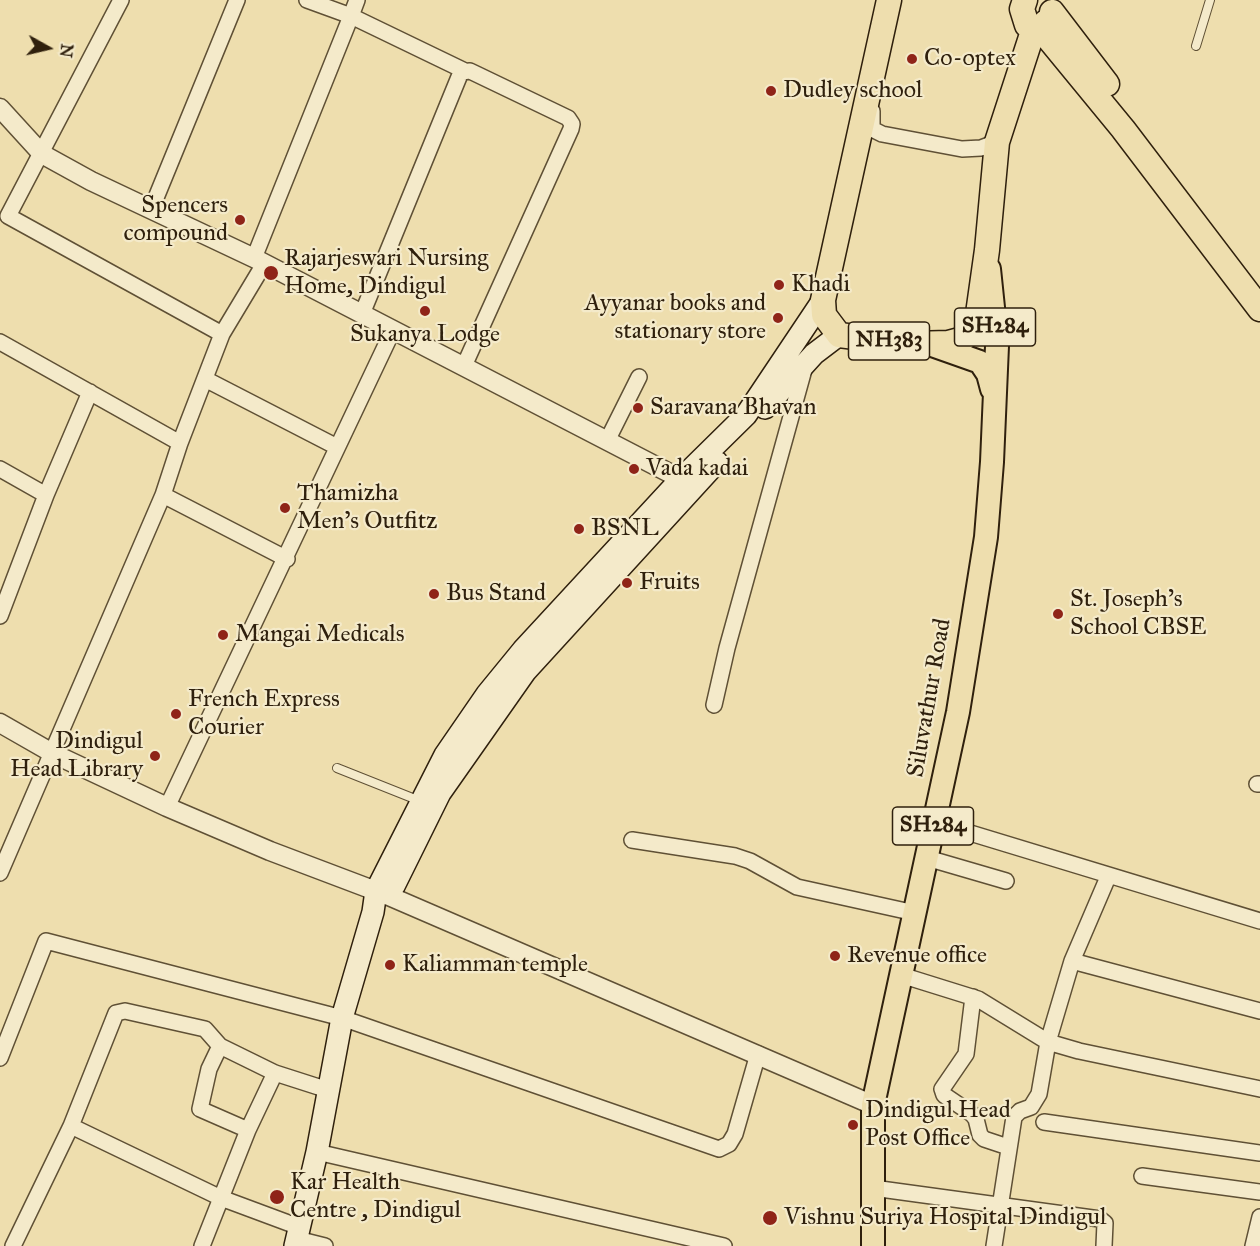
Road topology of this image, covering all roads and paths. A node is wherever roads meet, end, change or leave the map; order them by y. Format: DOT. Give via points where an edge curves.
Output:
graph roads {
  1 [pos="120,0"];
  2 [pos="237,0"];
  3 [pos="307,0"];
  4 [pos="357,0"];
  5 [pos="889,0"];
  6 [pos="1210,0"];
  7 [pos="1034,11"];
  8 [pos="351,16"];
  9 [pos="882,33"];
  10 [pos="1196,46"];
  11 [pos="1074,69"];
  12 [pos="1020,70"];
  13 [pos="465,71"];
  14 [pos="0,108"];
  15 [pos="997,142"];
  16 [pos="42,154"];
  17 [pos="151,210"];
  18 [pos="4,223"];
  19 [pos="987,250"];
  20 [pos="259,261"];
  21 [pos="1260,283"];
  22 [pos="823,300"];
  23 [pos="1260,309"];
  24 [pos="362,314"];
  25 [pos="393,330"];
  26 [pos="222,334"];
  27 [pos="839,335"];
  28 [pos="0,342"];
  29 [pos="927,344"];
  30 [pos="806,363"];
  31 [pos="464,366"];
  32 [pos="639,377"];
  33 [pos="205,379"];
  34 [pos="90,392"];
  35 [pos="995,405"];
  36 [pos="607,441"];
  37 [pos="180,443"];
  38 [pos="337,447"];
  39 [pos="0,469"];
  40 [pos="681,479"];
  41 [pos="46,495"];
  42 [pos="163,495"];
  43 [pos="287,559"];
  44 [pos="0,616"];
  45 [pos="558,624"];
  46 [pos="714,705"];
  47 [pos="0,723"];
  48 [pos="54,754"];
  49 [pos="337,768"];
  50 [pos="420,801"];
  51 [pos="167,807"];
  52 [pos="934,822"];
  53 [pos="632,840"];
  54 [pos="927,858"];
  55 [pos="0,873"];
  56 [pos="1108,877"];
  57 [pos="1006,881"];
  58 [pos="379,900"];
  59 [pos="915,913"];
  60 [pos="1260,921"];
  61 [pos="1072,961"];
  62 [pos="901,975"];
  63 [pos="973,997"];
  64 [pos="1260,1011"];
  65 [pos="342,1018"];
  66 [pos="1048,1042"];
  67 [pos="220,1046"];
  68 [pos="758,1054"];
  69 [pos="0,1058"];
  70 [pos="275,1073"];
  71 [pos="1260,1089"];
  72 [pos="328,1090"];
  73 [pos="873,1105"];
  74 [pos="1044,1122"];
  75 [pos="71,1126"];
  76 [pos="248,1130"];
  77 [pos="1008,1148"];
  78 [pos="316,1152"];
  79 [pos="1260,1153"];
  80 [pos="1142,1176"];
  81 [pos="873,1188"];
  82 [pos="1260,1192"];
  83 [pos="221,1198"];
  84 [pos="1000,1204"];
  85 [pos="1260,1217"];
  86 [pos="297,1238"];
  87 [pos="13,1246"];
  88 [pos="202,1246"];
  89 [pos="325,1246"];
  90 [pos="724,1246"];
  91 [pos="873,1246"];
  92 [pos="994,1246"];
  93 [pos="1104,1246"];
  94 [pos="1253,1246"];
  1 -- 16 [label="street"];
  2 -- 17 [label="street"];
  3 -- 8 [label="street"];
  4 -- 8 [label="street"];
  5 -- 9 [label="highway, NH383"];
  6 -- 10 [label="lane"];
  7 -- 11 [label="highway"];
  7 -- 12 [label="highway, NH383"];
  7 -- 21 [label="highway"];
  8 -- 13 [label="street"];
  8 -- 20 [label="street"];
  9 -- 15 [label="street" via="872,129 962,149"];
  9 -- 22 [label="highway, NH383"];
  11 -- 12 [label="highway" via="1048,57"];
  11 -- 23 [label="highway"];
  12 -- 15 [label="highway, NH383"];
  13 -- 24 [label="street" via="458,76"];
  13 -- 31 [label="street" via="568,118 572,124"];
  14 -- 16 [label="street"];
  15 -- 19 [label="highway, NH383"];
  16 -- 17 [label="street"];
  16 -- 18 [label="street"];
  17 -- 20 [label="street"];
  18 -- 26 [label="street"];
  19 -- 29 [label="highway, NH383" via="978,321 963,339"];
  19 -- 35 [label="main road, Siluvathur Road / SH284" via="997,346"];
  20 -- 24 [label="street"];
  20 -- 26 [label="street"];
  22 -- 27 [label="highway, NH383" via="824,315"];
  22 -- 40 [label="main road" via="746,415"];
  24 -- 25 [label="street"];
  25 -- 31 [label="street"];
  25 -- 38 [label="street"];
  26 -- 33 [label="street"];
  27 -- 29 [label="highway, NH383"];
  27 -- 30 [label="main road"];
  28 -- 34 [label="street"];
  29 -- 35 [label="main road, Siluvathur Road / SH284" via="980,362 988,374"];
  30 -- 45 [label="main road"];
  30 -- 46 [label="street"];
  31 -- 36 [label="street"];
  32 -- 36 [label="street"];
  33 -- 37 [label="street"];
  33 -- 38 [label="street"];
  34 -- 37 [label="street"];
  34 -- 41 [label="street"];
  35 -- 52 [label="main road, Siluvathur Road / SH284" via="986,537 958,712"];
  36 -- 40 [label="street"];
  37 -- 42 [label="street"];
  38 -- 43 [label="street"];
  39 -- 41 [label="street"];
  40 -- 45 [label="main road"];
  41 -- 44 [label="street"];
  42 -- 43 [label="street"];
  42 -- 48 [label="street"];
  43 -- 51 [label="street"];
  45 -- 50 [label="main road" via="487,694 445,755"];
  45 -- 58 [label="main road" via="440,793"];
  47 -- 48 [label="street"];
  48 -- 51 [label="street"];
  48 -- 55 [label="street"];
  49 -- 50 [label="lane"];
  50 -- 58 [label="main road"];
  51 -- 58 [label="street"];
  52 -- 54 [label="main road, Siluvathur Road / SH284"];
  52 -- 56 [label="street"];
  53 -- 59 [label="street" via="735,856 797,887"];
  54 -- 57 [label="street"];
  54 -- 59 [label="main road, Siluvathur Road / SH284"];
  56 -- 60 [label="street"];
  56 -- 61 [label="street"];
  58 -- 65 [label="main road"];
  58 -- 68 [label="street"];
  59 -- 62 [label="main road, Siluvathur Road / SH284"];
  61 -- 64 [label="street"];
  61 -- 66 [label="street"];
  62 -- 63 [label="street"];
  62 -- 73 [label="main road, Siluvathur Road / SH284"];
  63 -- 66 [label="street"];
  63 -- 77 [label="street" via="966,1054 942,1089 944,1095 972,1114 980,1135"];
  65 -- 68 [label="street" via="719,1149 729,1144 735,1134"];
  65 -- 69 [label="street" via="46,941"];
  65 -- 72 [label="main road"];
  66 -- 71 [label="street"];
  66 -- 77 [label="street" via="1040,1094 1031,1107 1016,1113"];
  67 -- 70 [label="street"];
  67 -- 75 [label="street" via="205,1029 125,1011 117,1013"];
  67 -- 76 [label="street" via="209,1069 200,1109"];
  68 -- 73 [label="street"];
  70 -- 72 [label="street"];
  70 -- 76 [label="street"];
  72 -- 78 [label="main road"];
  73 -- 81 [label="main road, Siluvathur Road / SH284"];
  74 -- 79 [label="street"];
  75 -- 83 [label="street"];
  75 -- 87 [label="street"];
  76 -- 83 [label="street"];
  77 -- 84 [label="street"];
  78 -- 86 [label="main road"];
  78 -- 90 [label="street"];
  80 -- 82 [label="street"];
  81 -- 84 [label="street"];
  81 -- 91 [label="main road, Siluvathur Road / SH284"];
  83 -- 86 [label="street"];
  83 -- 88 [label="street"];
  84 -- 92 [label="street"];
  84 -- 93 [label="street" via="1103,1220"];
  85 -- 94 [label="street"];
  86 -- 89 [label="street"];
}
